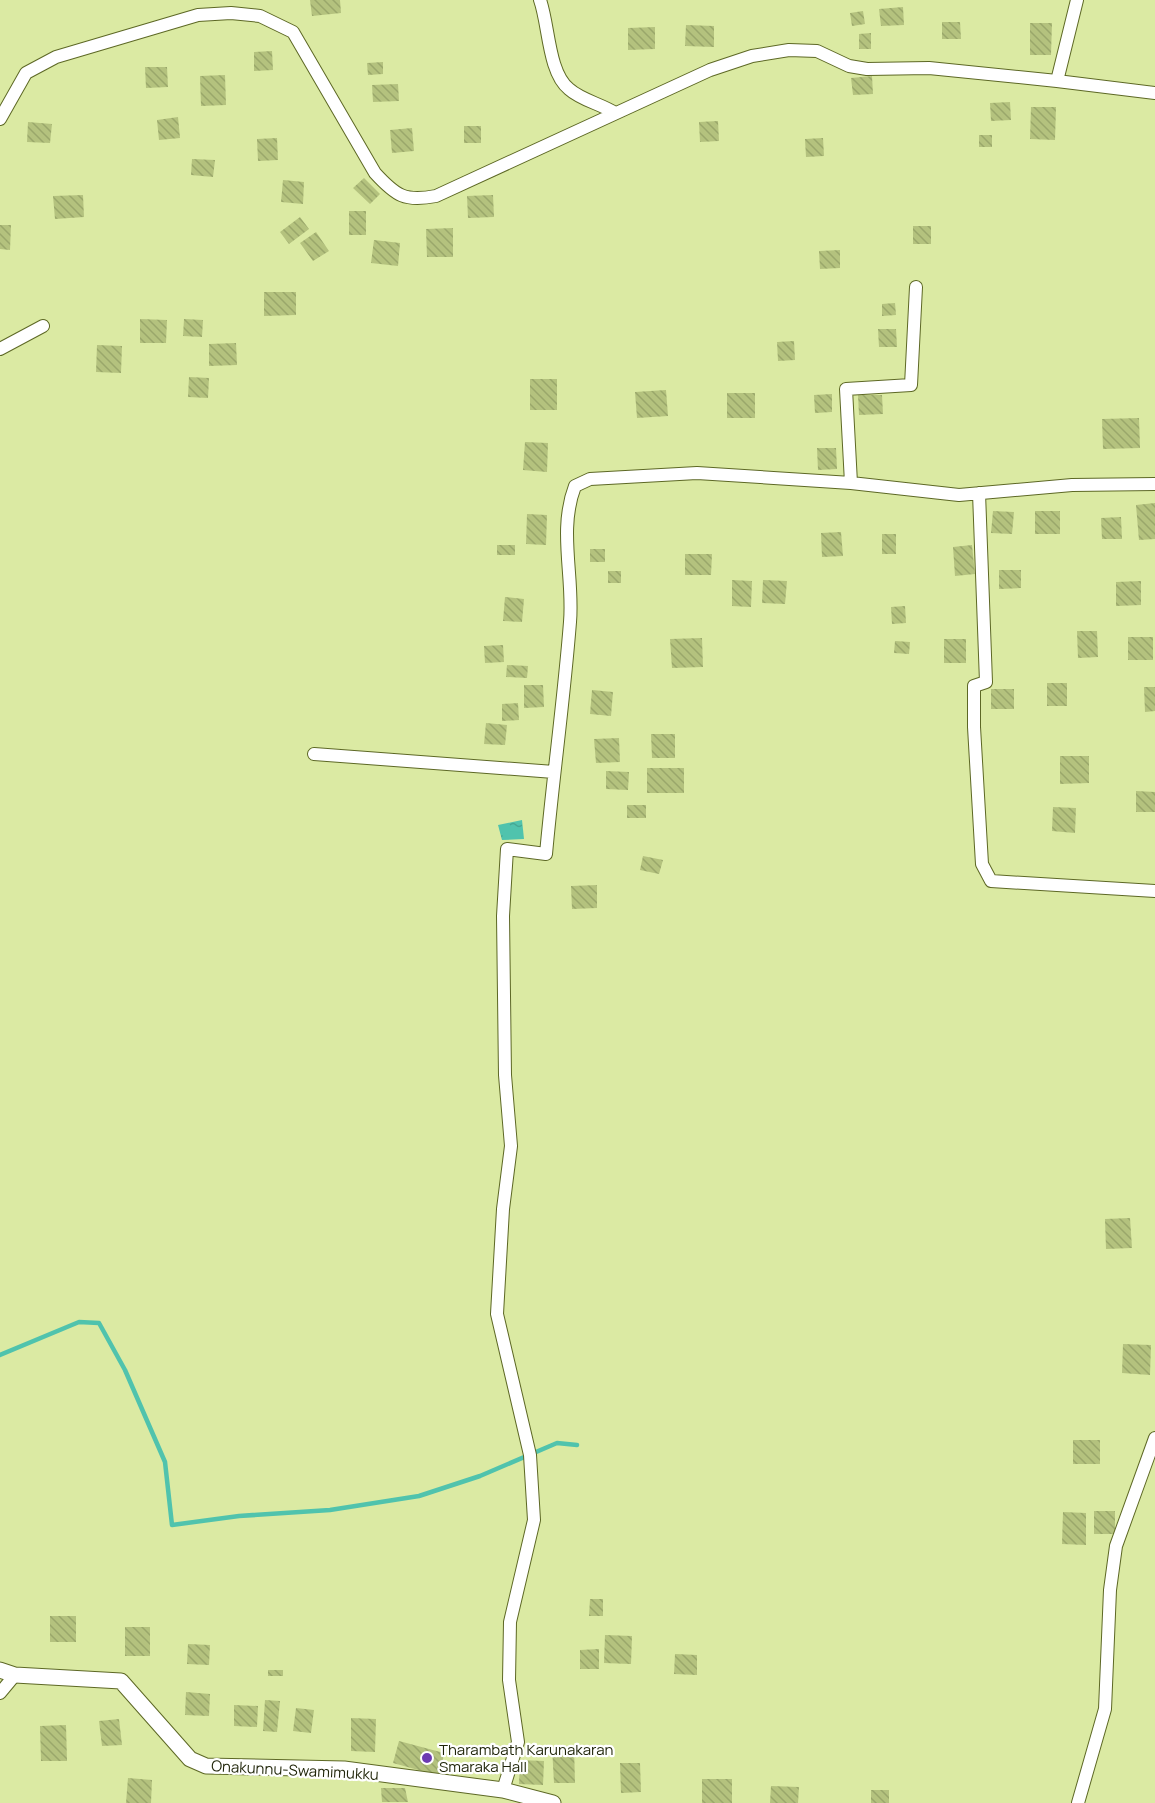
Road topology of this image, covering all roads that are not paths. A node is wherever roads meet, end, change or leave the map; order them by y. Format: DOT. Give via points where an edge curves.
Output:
graph roads {
  1 [pos="540,0"];
  2 [pos="1077,0"];
  3 [pos="1057,81"];
  4 [pos="1155,93"];
  5 [pos="615,112"];
  6 [pos="0,119"];
  7 [pos="916,287"];
  8 [pos="43,326"];
  9 [pos="0,349"];
  10 [pos="851,483"];
  11 [pos="1155,484"];
  12 [pos="979,493"];
  13 [pos="314,754"];
  14 [pos="554,772"];
  15 [pos="1155,891"];
  16 [pos="1155,1438"];
  17 [pos="7,1672"];
  18 [pos="0,1693"];
  19 [pos="503,1790"];
  20 [pos="554,1803"];
  21 [pos="1078,1803"];
  1 -- 5 [label="street" via="552,57 563,83 570,91"];
  2 -- 3 [label="street"];
  3 -- 4 [label="street"];
  3 -- 5 [label="street" via="929,68 867,69 849,66 817,51 789,50 752,56 710,70"];
  5 -- 6 [label="street" via="436,196 409,199 392,192 370,166 292,32 260,16 231,14 198,15 56,57 26,73"];
  7 -- 10 [label="street" via="911,385 846,389"];
  8 -- 9 [label="street"];
  10 -- 12 [label="street" via="959,495"];
  10 -- 14 [label="street" via="697,473 590,479 575,486 569,501 566,565 570,620"];
  11 -- 12 [label="street" via="1072,484"];
  12 -- 15 [label="street" via="986,682 974,686 974,727 982,864 991,881"];
  13 -- 14 [label="street"];
  14 -- 19 [label="street" via="546,854 507,849 503,916 505,1075 511,1146 503,1209 498,1314 530,1455 534,1520 510,1622 509,1680 518,1742"];
  16 -- 21 [label="street" via="1116,1546 1110,1590 1105,1708"];
  17 -- 18 [label="street"];
  17 -- 19 [label="street, Onakunnu-Swamimukku" via="121,1681 190,1759 206,1766 344,1769"];
  19 -- 20 [label="street, Onakunnu-Swamimukku"];
}
